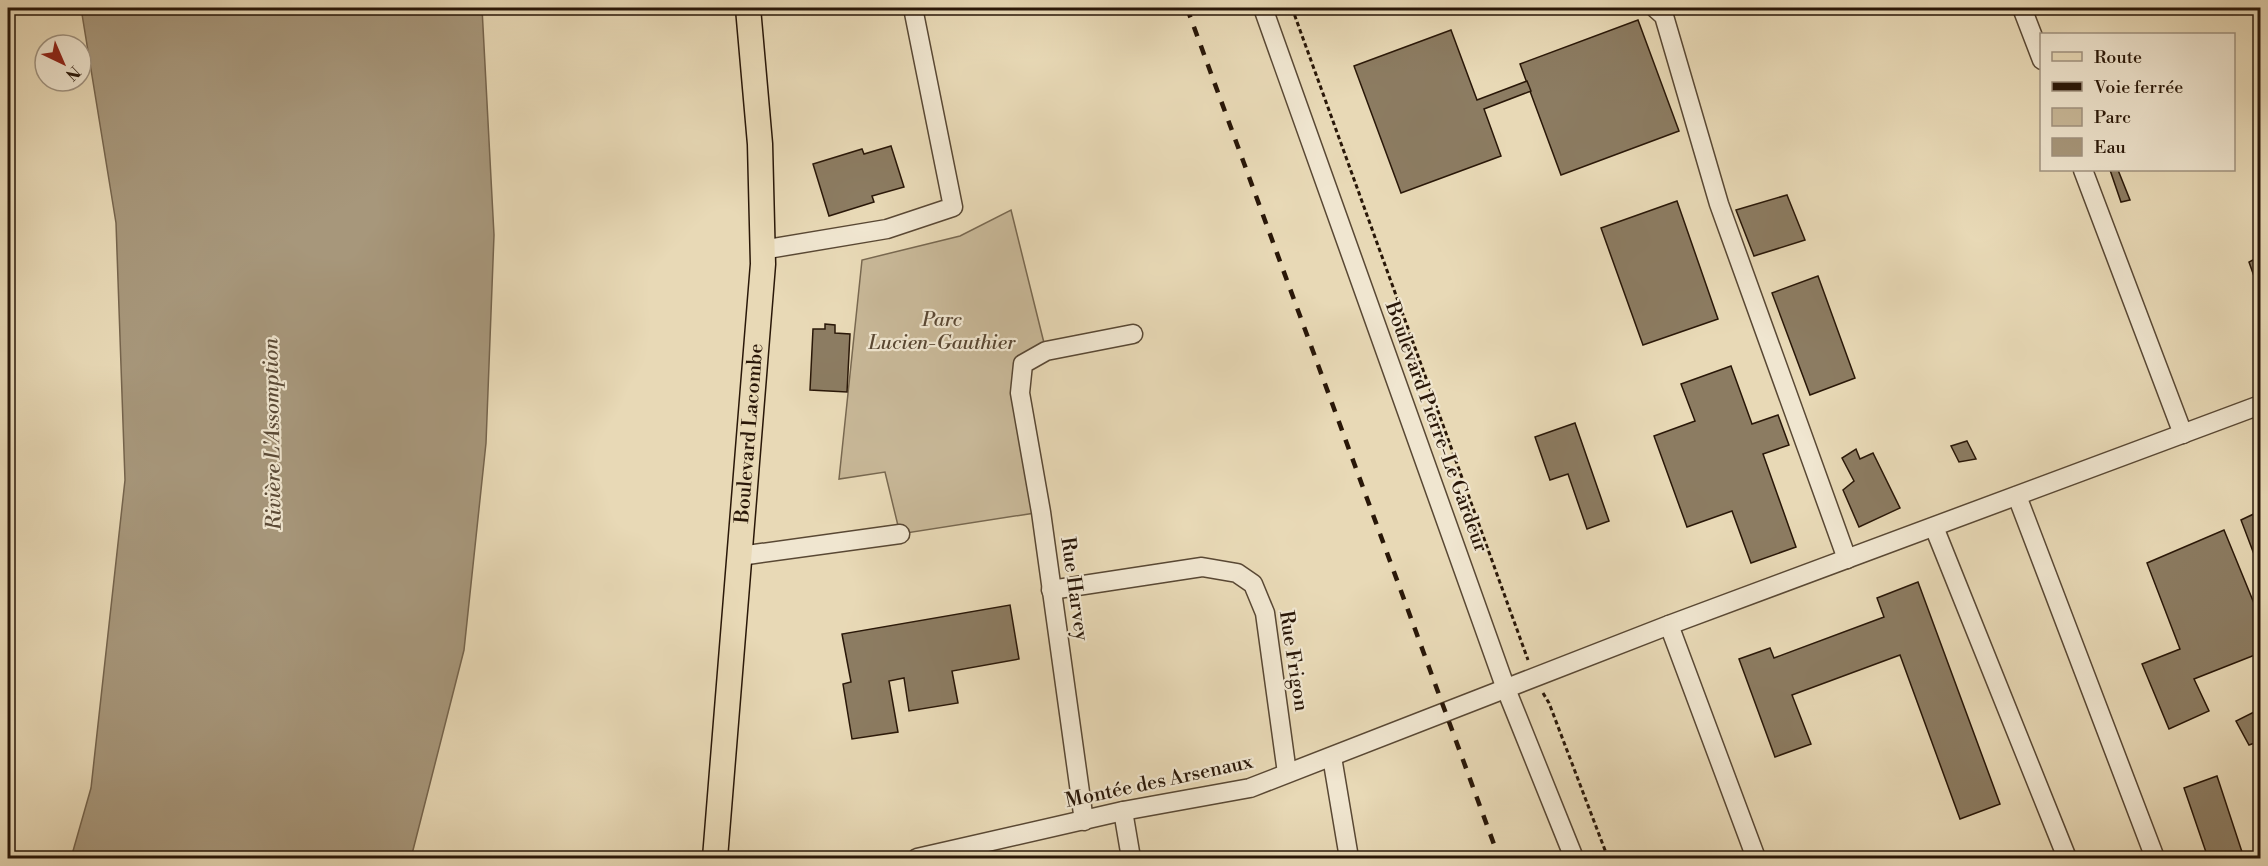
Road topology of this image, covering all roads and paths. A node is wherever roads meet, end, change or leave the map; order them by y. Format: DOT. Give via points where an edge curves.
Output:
graph roads {
  1 [pos="748,8"];
  2 [pos="913,8"];
  3 [pos="1263,8"];
  4 [pos="1292,8"];
  5 [pos="1655,8"];
  6 [pos="2022,8"];
  7 [pos="2040,55"];
  8 [pos="2083,171"];
  9 [pos="762,250"];
  10 [pos="1132,334"];
  11 [pos="2260,405"];
  12 [pos="2183,434"];
  13 [pos="2017,496"];
  14 [pos="1934,527"];
  15 [pos="900,534"];
  16 [pos="740,556"];
  17 [pos="1847,559"];
  18 [pos="1051,590"];
  19 [pos="1669,625"];
  20 [pos="1534,678"];
  21 [pos="1506,689"];
  22 [pos="1332,757"];
  23 [pos="1287,773"];
  24 [pos="1124,811"];
  25 [pos="1084,821"];
  26 [pos="715,858"];
  27 [pos="921,858"];
  28 [pos="1131,858"];
  29 [pos="1349,858"];
  30 [pos="1574,858"];
  31 [pos="1608,858"];
  32 [pos="1756,858"];
  33 [pos="2067,858"];
  34 [pos="2155,858"];
  1 -- 9 [label="main road, Boulevard Lacombe" via="760,144"];
  2 -- 9 [label="street" via="953,207 887,229"];
  3 -- 21 [label="street, Boulevard Pierre-Le Gardeur"];
  4 -- 20 [label="path"];
  5 -- 17 [label="street" via="1664,16 1719,204"];
  6 -- 7 [label="street"];
  8 -- 12 [label="street"];
  9 -- 16 [label="main road, Boulevard Lacombe"];
  10 -- 18 [label="street, Rue Harvey" via="1046,351 1023,364 1020,393"];
  11 -- 12 [label="street, Montée des Arsenaux"];
  12 -- 13 [label="street, Montée des Arsenaux"];
  13 -- 14 [label="street, Montée des Arsenaux"];
  13 -- 34 [label="street"];
  14 -- 17 [label="street, Montée des Arsenaux"];
  14 -- 33 [label="street"];
  15 -- 16 [label="street"];
  16 -- 26 [label="main road, Boulevard Lacombe"];
  17 -- 19 [label="street, Montée des Arsenaux"];
  18 -- 23 [label="street, Rue Frigon" via="1202,567 1237,573 1253,584 1265,613"];
  18 -- 25 [label="street, Rue Harvey"];
  19 -- 20 [label="street, Montée des Arsenaux"];
  19 -- 32 [label="street"];
  20 -- 21 [label="street, Montée des Arsenaux"];
  20 -- 31 [label="path" via="1549,703"];
  21 -- 22 [label="street, Montée des Arsenaux"];
  21 -- 30 [label="street, Boulevard Pierre-Le Gardeur"];
  22 -- 23 [label="street, Montée des Arsenaux"];
  22 -- 29 [label="street"];
  23 -- 24 [label="street, Montée des Arsenaux" via="1250,788"];
  24 -- 25 [label="street, Montée des Arsenaux"];
  24 -- 28 [label="street"];
  25 -- 27 [label="street, Montée des Arsenaux"];
}
